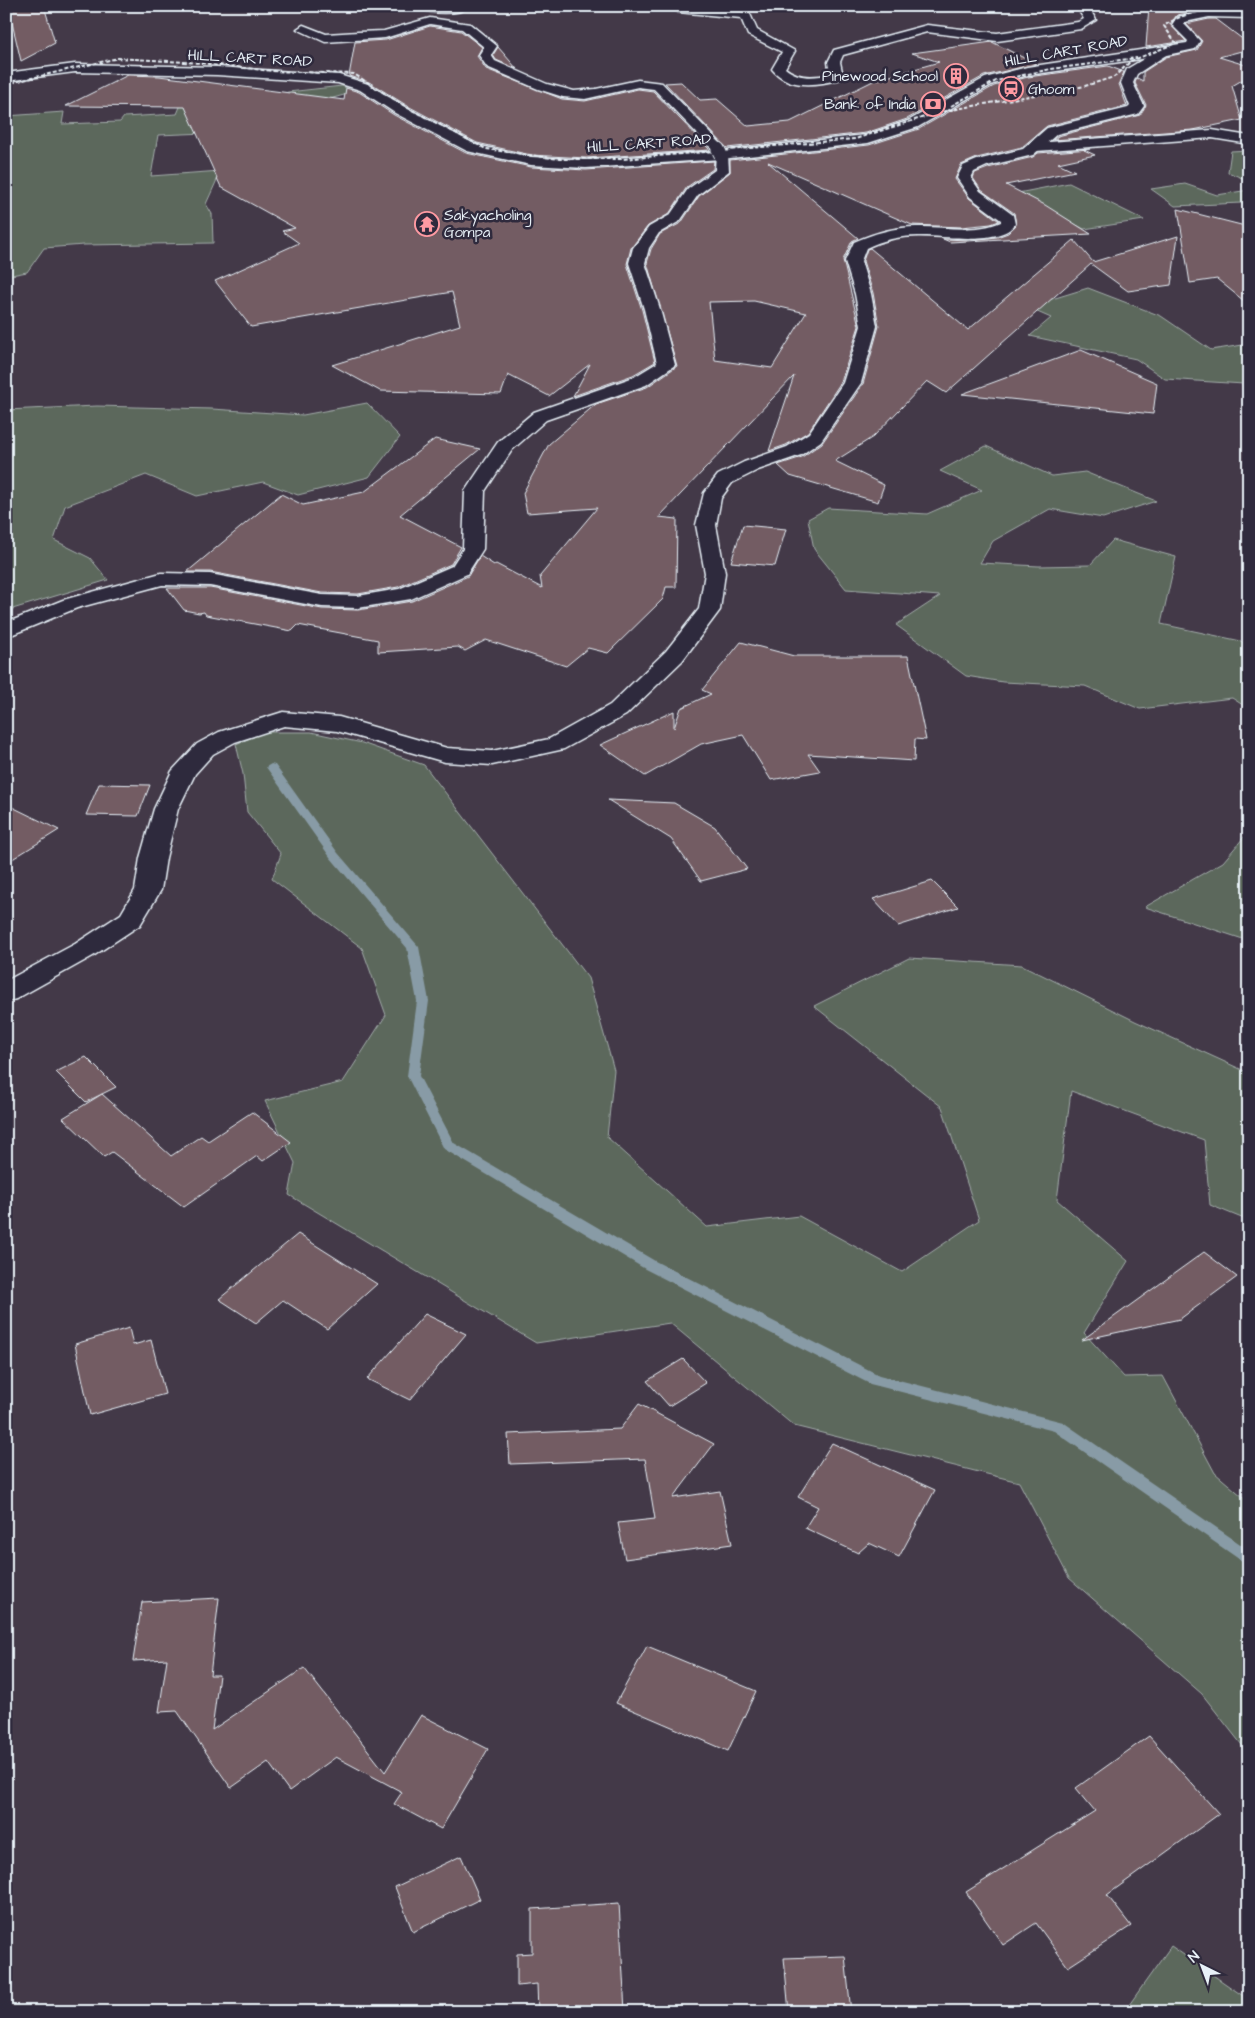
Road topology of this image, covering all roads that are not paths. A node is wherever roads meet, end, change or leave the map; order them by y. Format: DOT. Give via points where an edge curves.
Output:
graph roads {
  1 [pos="423,6"];
  2 [pos="465,6"];
  3 [pos="674,6"];
  4 [pos="1082,6"];
  5 [pos="1249,14"];
  6 [pos="303,29"];
  7 [pos="1162,52"];
  8 [pos="6,77"];
  9 [pos="1249,140"];
  10 [pos="1036,147"];
  11 [pos="719,152"];
  12 [pos="6,630"];
  13 [pos="6,993"];
  1 -- 2 [label="main road" via="446,9"];
  3 -- 4 [label="main road" via="746,16 752,32 789,51 778,69 786,77 805,81 838,76 834,62 838,53 910,34 919,28 987,37 1073,26 1090,20"];
  5 -- 7 [label="main road, HILL CART ROAD" via="1208,14 1182,19 1178,25 1194,41 1191,46"];
  6 -- 11 [label="main road" via="325,38 385,34 430,21 466,26 491,46 485,55 491,64 552,91 594,94 650,82 658,86"];
  7 -- 10 [label="main road" via="1131,72 1127,83 1137,106 1133,111 1052,131"];
  7 -- 11 [label="main road, HILL CART ROAD" via="1027,71 989,81 913,124 868,139"];
  8 -- 11 [label="main road, HILL CART ROAD" via="75,68 216,71 339,79 364,87 472,148 531,161 586,164"];
  9 -- 10 [label="main road" via="1212,134"];
  10 -- 13 [label="main road" via="968,169 964,178 975,194 1008,218 1008,224 1000,229 918,231 877,237 859,245 853,261 864,294 869,326 852,383 815,436 794,451 750,466 725,480 711,497 706,526 715,573 709,610 674,656 618,710 556,744 492,758 445,755 339,724 283,719 226,737 205,749 184,771 166,809 148,890 131,919 84,950"];
  11 -- 12 [label="main road" via="722,171 694,192 675,218 654,230 637,263 666,365 640,381 540,416 505,446 475,491 473,549 460,570 404,595 358,602 322,601 210,580 161,579 70,604"];
}
